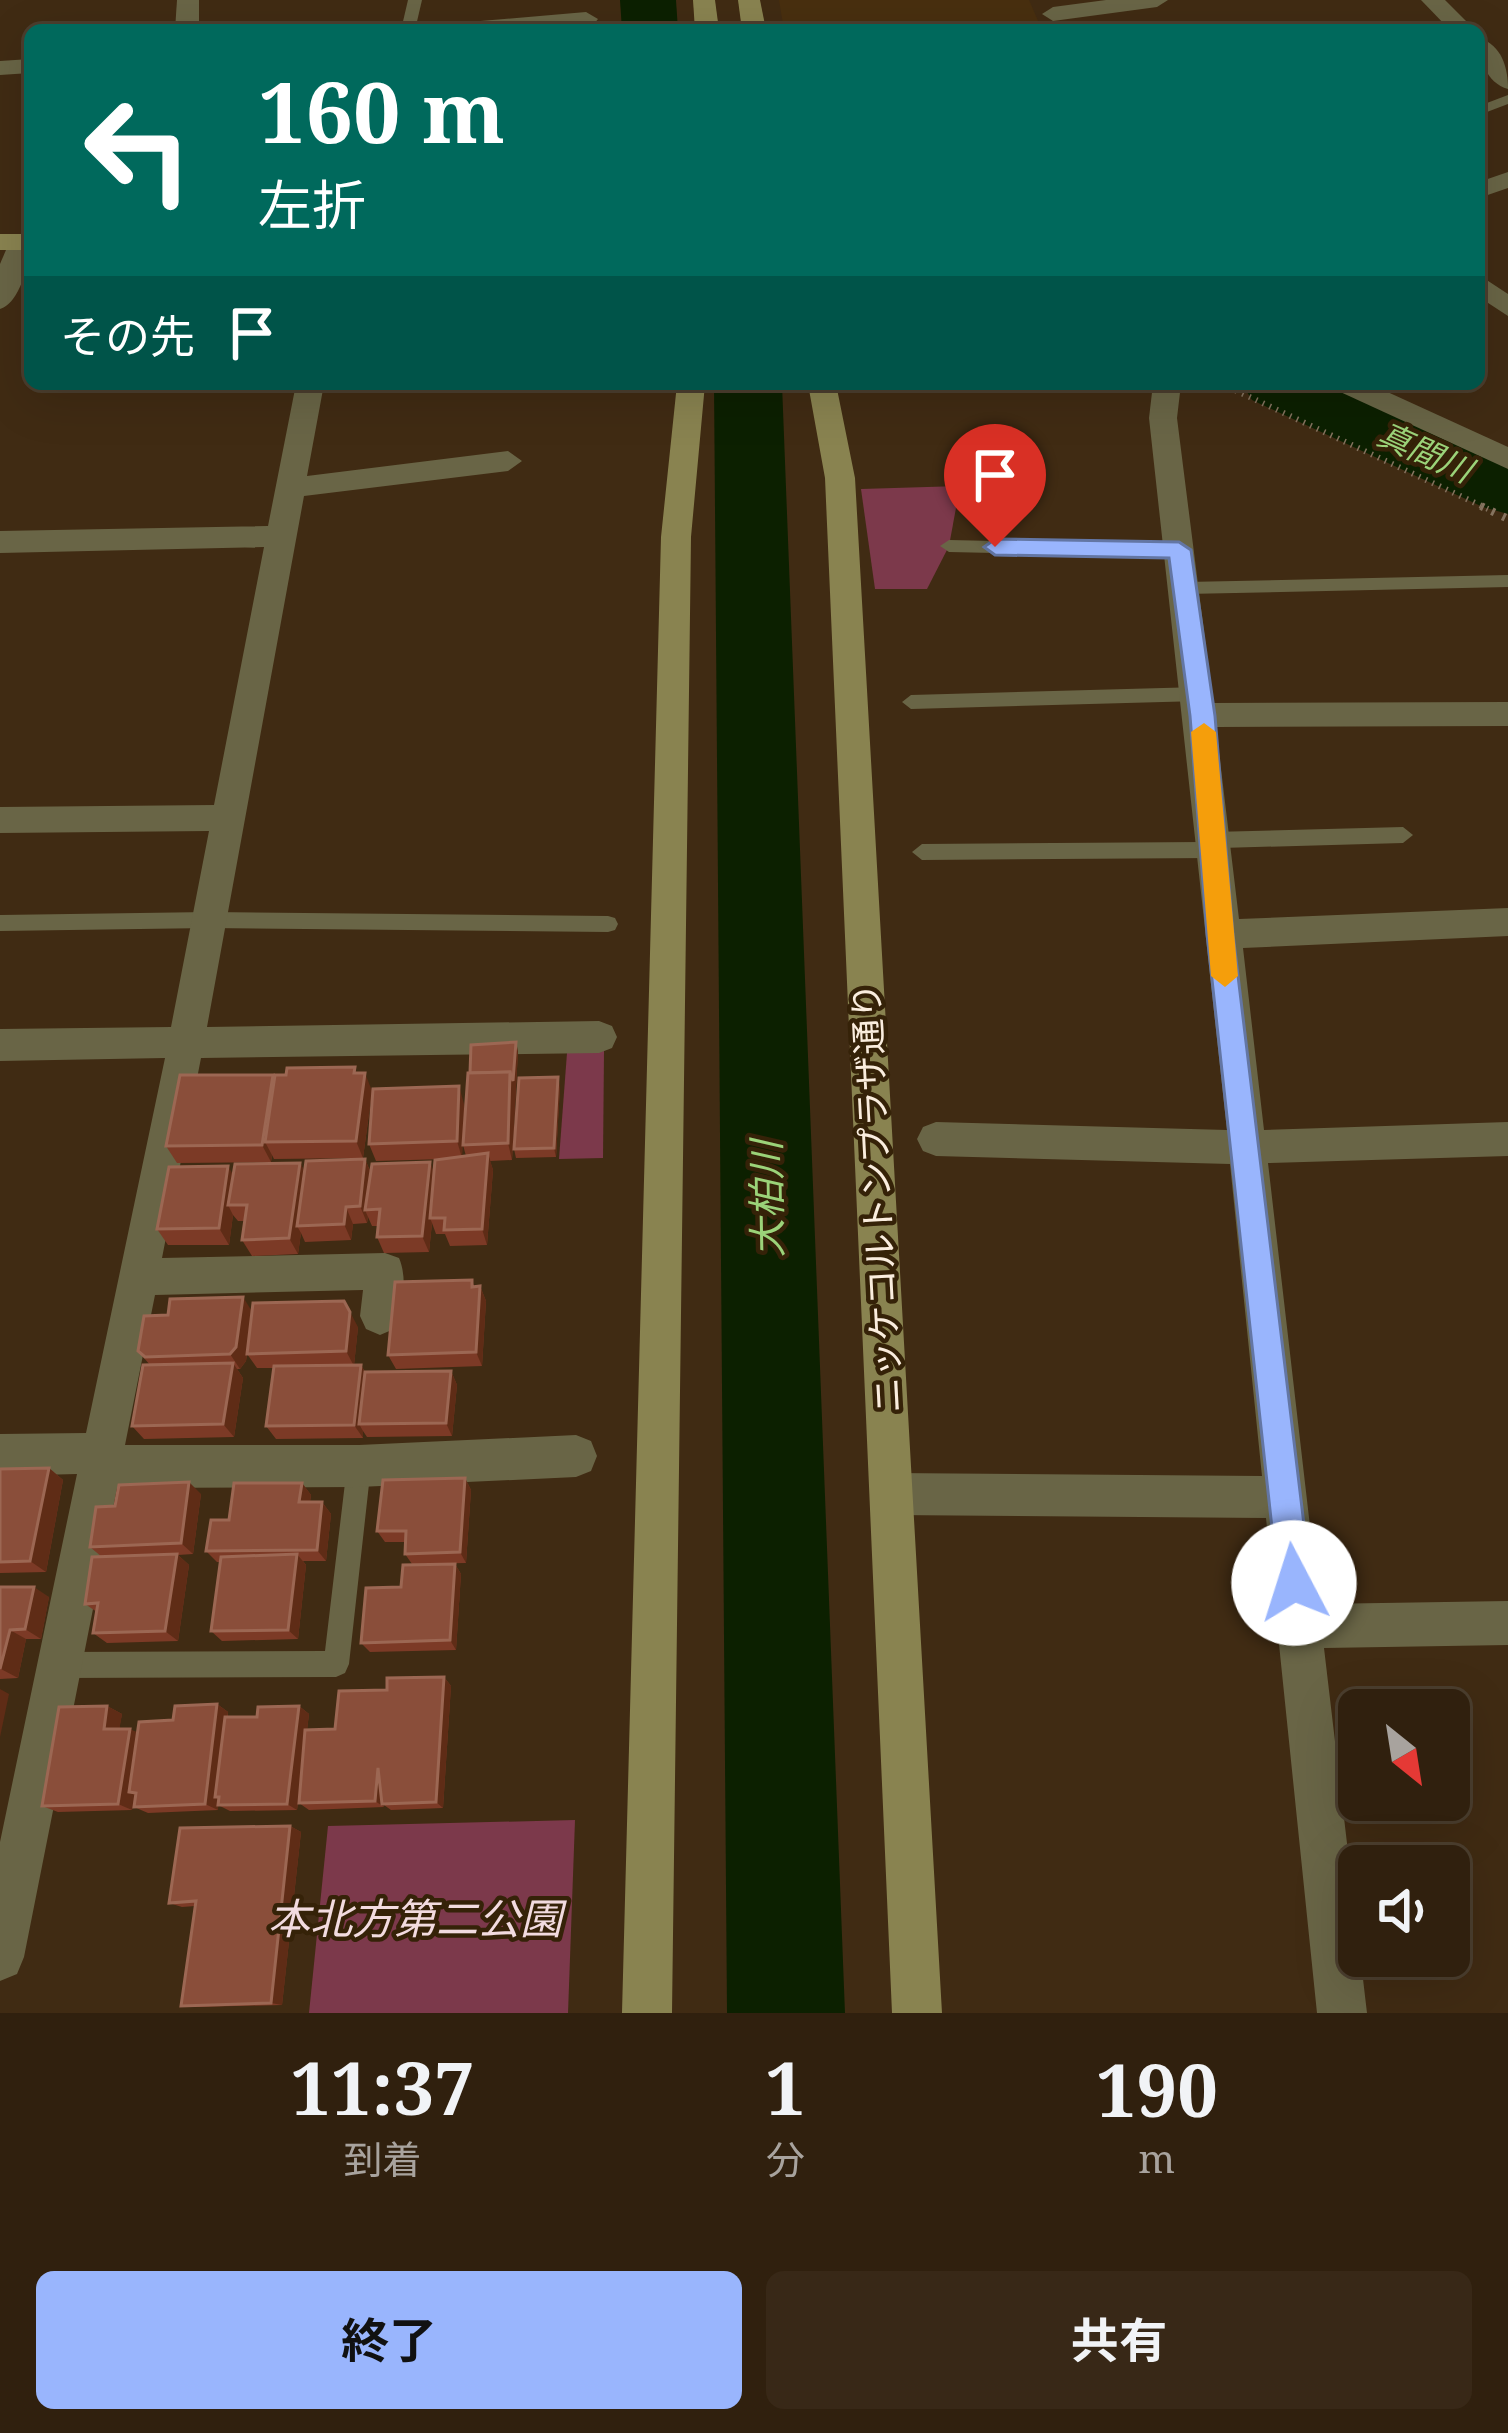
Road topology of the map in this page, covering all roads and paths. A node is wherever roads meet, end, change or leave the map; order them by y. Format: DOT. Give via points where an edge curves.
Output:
graph roads {
  1 [pos="1157,0"];
  2 [pos="1432,0"];
  3 [pos="1055,15"];
  4 [pos="586,16"];
  5 [pos="513,24"];
  6 [pos="1457,24"];
  7 [pos="1485,53"];
  8 [pos="1508,82"];
  9 [pos="17,242"];
  10 [pos="1485,288"];
  11 [pos="0,302"];
  12 [pos="1508,308"];
  13 [pos="309,390"];
  14 [pos="690,390"];
  15 [pos="823,390"];
  16 [pos="1166,390"];
  17 [pos="1235,390"];
  18 [pos="1359,390"];
  19 [pos="1508,459"];
  20 [pos="508,461"];
  21 [pos="290,488"];
  22 [pos="1508,519"];
  23 [pos="281,536"];
  24 [pos="0,542"];
  25 [pos="949,546"];
  26 [pos="1183,569"];
  27 [pos="1508,580"];
  28 [pos="911,702"];
  29 [pos="1201,705"];
  30 [pos="1508,714"];
  31 [pos="228,818"];
  32 [pos="0,820"];
  33 [pos="1403,835"];
  34 [pos="1212,845"];
  35 [pos="922,852"];
  36 [pos="209,920"];
  37 [pos="1508,922"];
  38 [pos="0,923"];
  39 [pos="608,923"];
  40 [pos="1220,934"];
  41 [pos="599,1037"];
  42 [pos="186,1043"];
  43 [pos="0,1045"];
  44 [pos="936,1139"];
  45 [pos="1508,1139"];
  46 [pos="1244,1147"];
  47 [pos="138,1277"];
  48 [pos="380,1316"];
  49 [pos="103,1453"];
  50 [pos="0,1455"];
  51 [pos="576,1456"];
  52 [pos="359,1466"];
  53 [pos="892,1494"];
  54 [pos="1287,1497"];
  55 [pos="1508,1623"];
  56 [pos="1298,1626"];
  57 [pos="59,1665"];
  58 [pos="0,1957"];
  59 [pos="647,2013"];
  60 [pos="917,2013"];
  61 [pos="1342,2013"];
  1 -- 3 [label="street"];
  2 -- 6 [label="street"];
  4 -- 5 [label="street"];
  7 -- 8 [label="street"];
  9 -- 11 [label="street"];
  10 -- 12 [label="street"];
  13 -- 21 [label="street"];
  14 -- 59 [label="street" via="676,538"];
  15 -- 53 [label="street, ニッケコルトンプラザ通り" via="840,478"];
  16 -- 26 [label="street"];
  17 -- 22 [label="path"];
  18 -- 19 [label="street"];
  20 -- 21 [label="street"];
  21 -- 23 [label="street"];
  23 -- 24 [label="street"];
  23 -- 31 [label="street"];
  25 -- 26 [label="lane"];
  26 -- 27 [label="lane"];
  26 -- 29 [label="street"];
  28 -- 29 [label="lane"];
  29 -- 30 [label="street"];
  29 -- 34 [label="street"];
  31 -- 32 [label="street"];
  31 -- 36 [label="street"];
  33 -- 34 [label="lane"];
  34 -- 35 [label="lane"];
  34 -- 40 [label="street"];
  36 -- 38 [label="lane"];
  36 -- 39 [label="lane"];
  36 -- 42 [label="street"];
  37 -- 40 [label="street"];
  40 -- 46 [label="street"];
  41 -- 42 [label="street"];
  42 -- 43 [label="street"];
  42 -- 47 [label="street"];
  44 -- 46 [label="street"];
  45 -- 46 [label="street"];
  46 -- 54 [label="street"];
  47 -- 48 [label="street" via="386,1271"];
  47 -- 49 [label="street"];
  49 -- 50 [label="street"];
  49 -- 52 [label="street" via="117,1467"];
  49 -- 57 [label="street"];
  51 -- 52 [label="street"];
  52 -- 57 [label="lane" via="336,1664"];
  53 -- 54 [label="street"];
  53 -- 60 [label="street, ニッケコルトンプラザ通り"];
  54 -- 56 [label="street"];
  55 -- 56 [label="street"];
  56 -- 61 [label="street"];
  57 -- 58 [label="street"];
}
